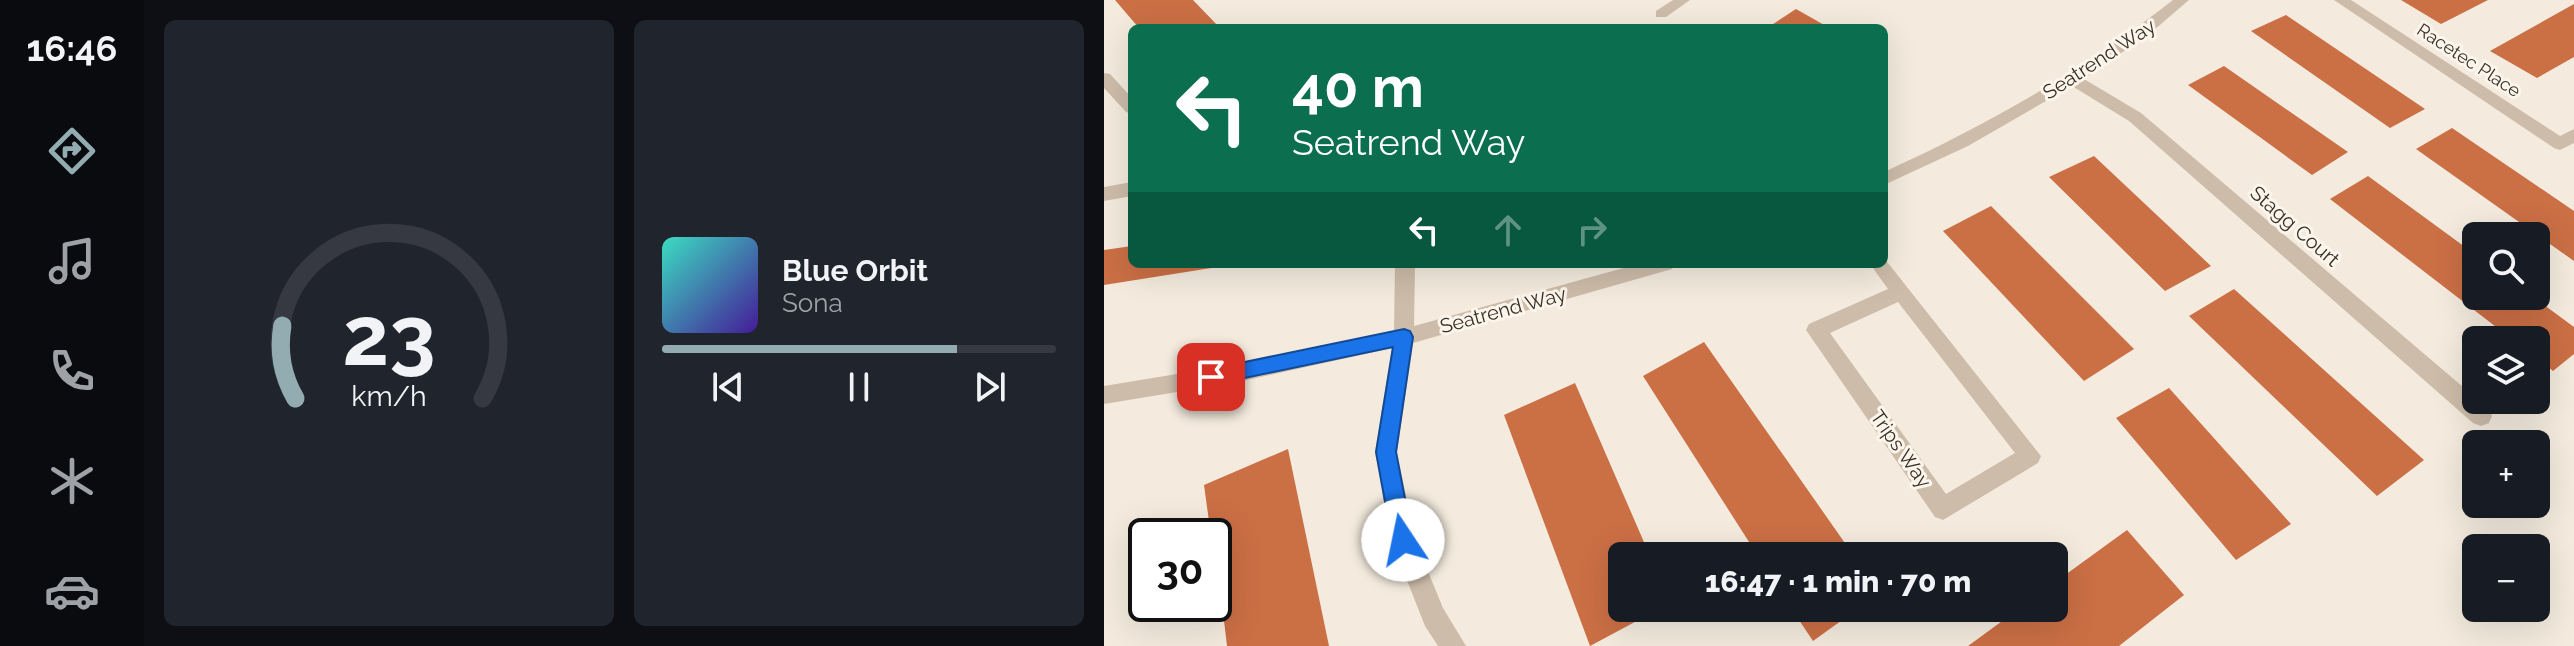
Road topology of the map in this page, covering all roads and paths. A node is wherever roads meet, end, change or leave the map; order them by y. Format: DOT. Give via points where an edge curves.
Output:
graph roads {
  1 [pos="1683,0"];
  2 [pos="2182,0"];
  3 [pos="2341,0"];
  4 [pos="1661,14"];
  5 [pos="1104,78"];
  6 [pos="2073,80"];
  7 [pos="1128,104"];
  8 [pos="2574,135"];
  9 [pos="1888,177"];
  10 [pos="1128,190"];
  11 [pos="1104,194"];
  12 [pos="1405,268"];
  13 [pos="1651,268"];
  14 [pos="1883,268"];
  15 [pos="1900,292"];
  16 [pos="1404,337"];
  17 [pos="1104,395"];
  18 [pos="2481,416"];
  19 [pos="1453,646"];
  1 -- 4 [label="street"];
  2 -- 6 [label="street, Seatrend Way"];
  3 -- 8 [label="street, Racetec Place" via="2560,144"];
  5 -- 7 [label="street"];
  6 -- 9 [label="street, Seatrend Way"];
  6 -- 18 [label="street, Stagg Court" via="2135,117"];
  10 -- 11 [label="street"];
  12 -- 16 [label="street"];
  13 -- 16 [label="street, Seatrend Way"];
  14 -- 15 [label="street, Trips Way"];
  15 -- 15 [label="street, Trips Way" via="1816,330 1943,509 2030,456"];
  16 -- 17 [label="street, Seatrend Way"];
  16 -- 19 [label="street" via="1386,452 1403,540 1434,617"];
}
